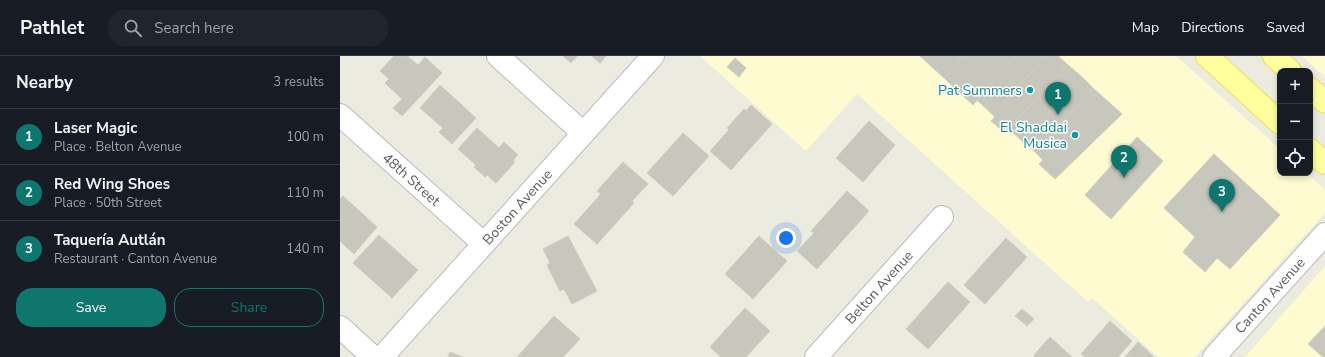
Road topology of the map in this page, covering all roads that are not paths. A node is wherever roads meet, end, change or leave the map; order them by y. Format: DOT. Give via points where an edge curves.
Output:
graph roads {
  1 [pos="498,56"];
  2 [pos="653,56"];
  3 [pos="1207,56"];
  4 [pos="1274,56"];
  5 [pos="1287,68"];
  6 [pos="1313,92"];
  7 [pos="1325,102"];
  8 [pos="340,115"];
  9 [pos="1277,120"];
  10 [pos="584,133"];
  11 [pos="1313,153"];
  12 [pos="1325,163"];
  13 [pos="942,217"];
  14 [pos="1325,234"];
  15 [pos="484,244"];
  16 [pos="340,327"];
  17 [pos="373,357"];
  18 [pos="382,357"];
  19 [pos="816,357"];
  20 [pos="1214,357"];
  1 -- 10 [label="street"];
  2 -- 10 [label="street, Boston Avenue"];
  3 -- 9 [label="main road"];
  4 -- 5 [label="main road"];
  6 -- 7 [label="main road"];
  8 -- 15 [label="street, 48th Street"];
  10 -- 15 [label="street, Boston Avenue"];
  11 -- 12 [label="main road"];
  13 -- 19 [label="street, Belton Avenue"];
  14 -- 20 [label="street, Canton Avenue"];
  15 -- 18 [label="street, Boston Avenue"];
  16 -- 17 [label="street"];
}
